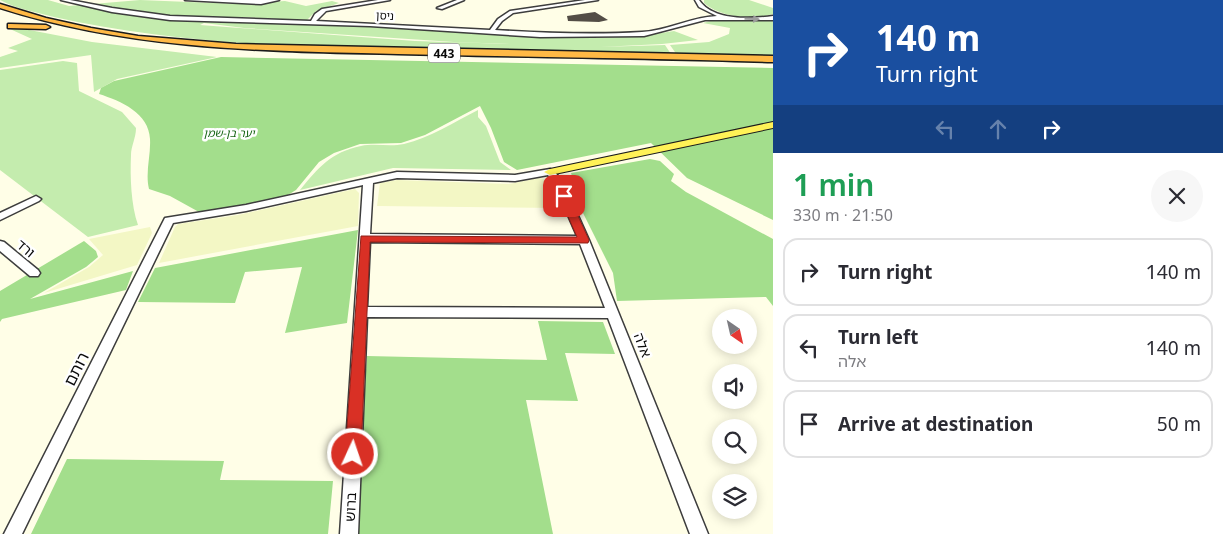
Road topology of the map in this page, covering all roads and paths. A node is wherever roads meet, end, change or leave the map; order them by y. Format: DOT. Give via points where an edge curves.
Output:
graph roads {
  1 [pos="64,0"];
  2 [pos="187,0"];
  3 [pos="277,0"];
  4 [pos="388,0"];
  5 [pos="462,0"];
  6 [pos="596,0"];
  7 [pos="697,0"];
  8 [pos="574,1"];
  9 [pos="0,6"];
  10 [pos="440,8"];
  11 [pos="710,11"];
  12 [pos="0,15"];
  13 [pos="730,17"];
  14 [pos="706,18"];
  15 [pos="773,18"];
  16 [pos="313,22"];
  17 [pos="10,26"];
  18 [pos="55,28"];
  19 [pos="491,32"];
  20 [pos="773,59"];
  21 [pos="773,65"];
  22 [pos="773,125"];
  23 [pos="550,172"];
  24 [pos="368,181"];
  25 [pos="36,199"];
  26 [pos="0,217"];
  27 [pos="364,238"];
  28 [pos="584,240"];
  29 [pos="0,245"];
  30 [pos="34,273"];
  31 [pos="360,312"];
  32 [pos="613,313"];
  33 [pos="13,534"];
  34 [pos="349,534"];
  35 [pos="699,534"];
  1 -- 16 [label="street, ניסן" via="170,18"];
  2 -- 3 [label="street"];
  4 -- 16 [label="street" via="324,10 316,15"];
  5 -- 10 [label="street"];
  6 -- 8 [label="street"];
  7 -- 11 [label="street" via="699,5"];
  8 -- 19 [label="street" via="512,12"];
  9 -- 20 [label="highway, 443" via="45,20 108,32 228,46"];
  11 -- 13 [label="street"];
  11 -- 14 [label="street" via="712,14"];
  12 -- 18 [label="highway, 443"];
  13 -- 14 [label="street, ניסן"];
  13 -- 15 [label="street, one-way"];
  14 -- 19 [label="street, ניסן" via="660,31 625,36"];
  16 -- 19 [label="street, ניסן"];
  17 -- 18 [label="highway"];
  18 -- 21 [label="highway, 443" via="146,44 259,54"];
  22 -- 23 [label="main road"];
  23 -- 24 [label="street" via="516,178 397,175"];
  23 -- 28 [label="street, אלה" via="558,182"];
  24 -- 27 [label="street, ברוש"];
  24 -- 33 [label="street, רותם" via="246,208 169,220"];
  25 -- 26 [label="street"];
  27 -- 28 [label="street"];
  27 -- 31 [label="street, ברוש"];
  28 -- 32 [label="street, אלה"];
  29 -- 30 [label="street, ורד"];
  31 -- 32 [label="street"];
  31 -- 34 [label="street, ברוש"];
  32 -- 35 [label="street, אלה"];
}
